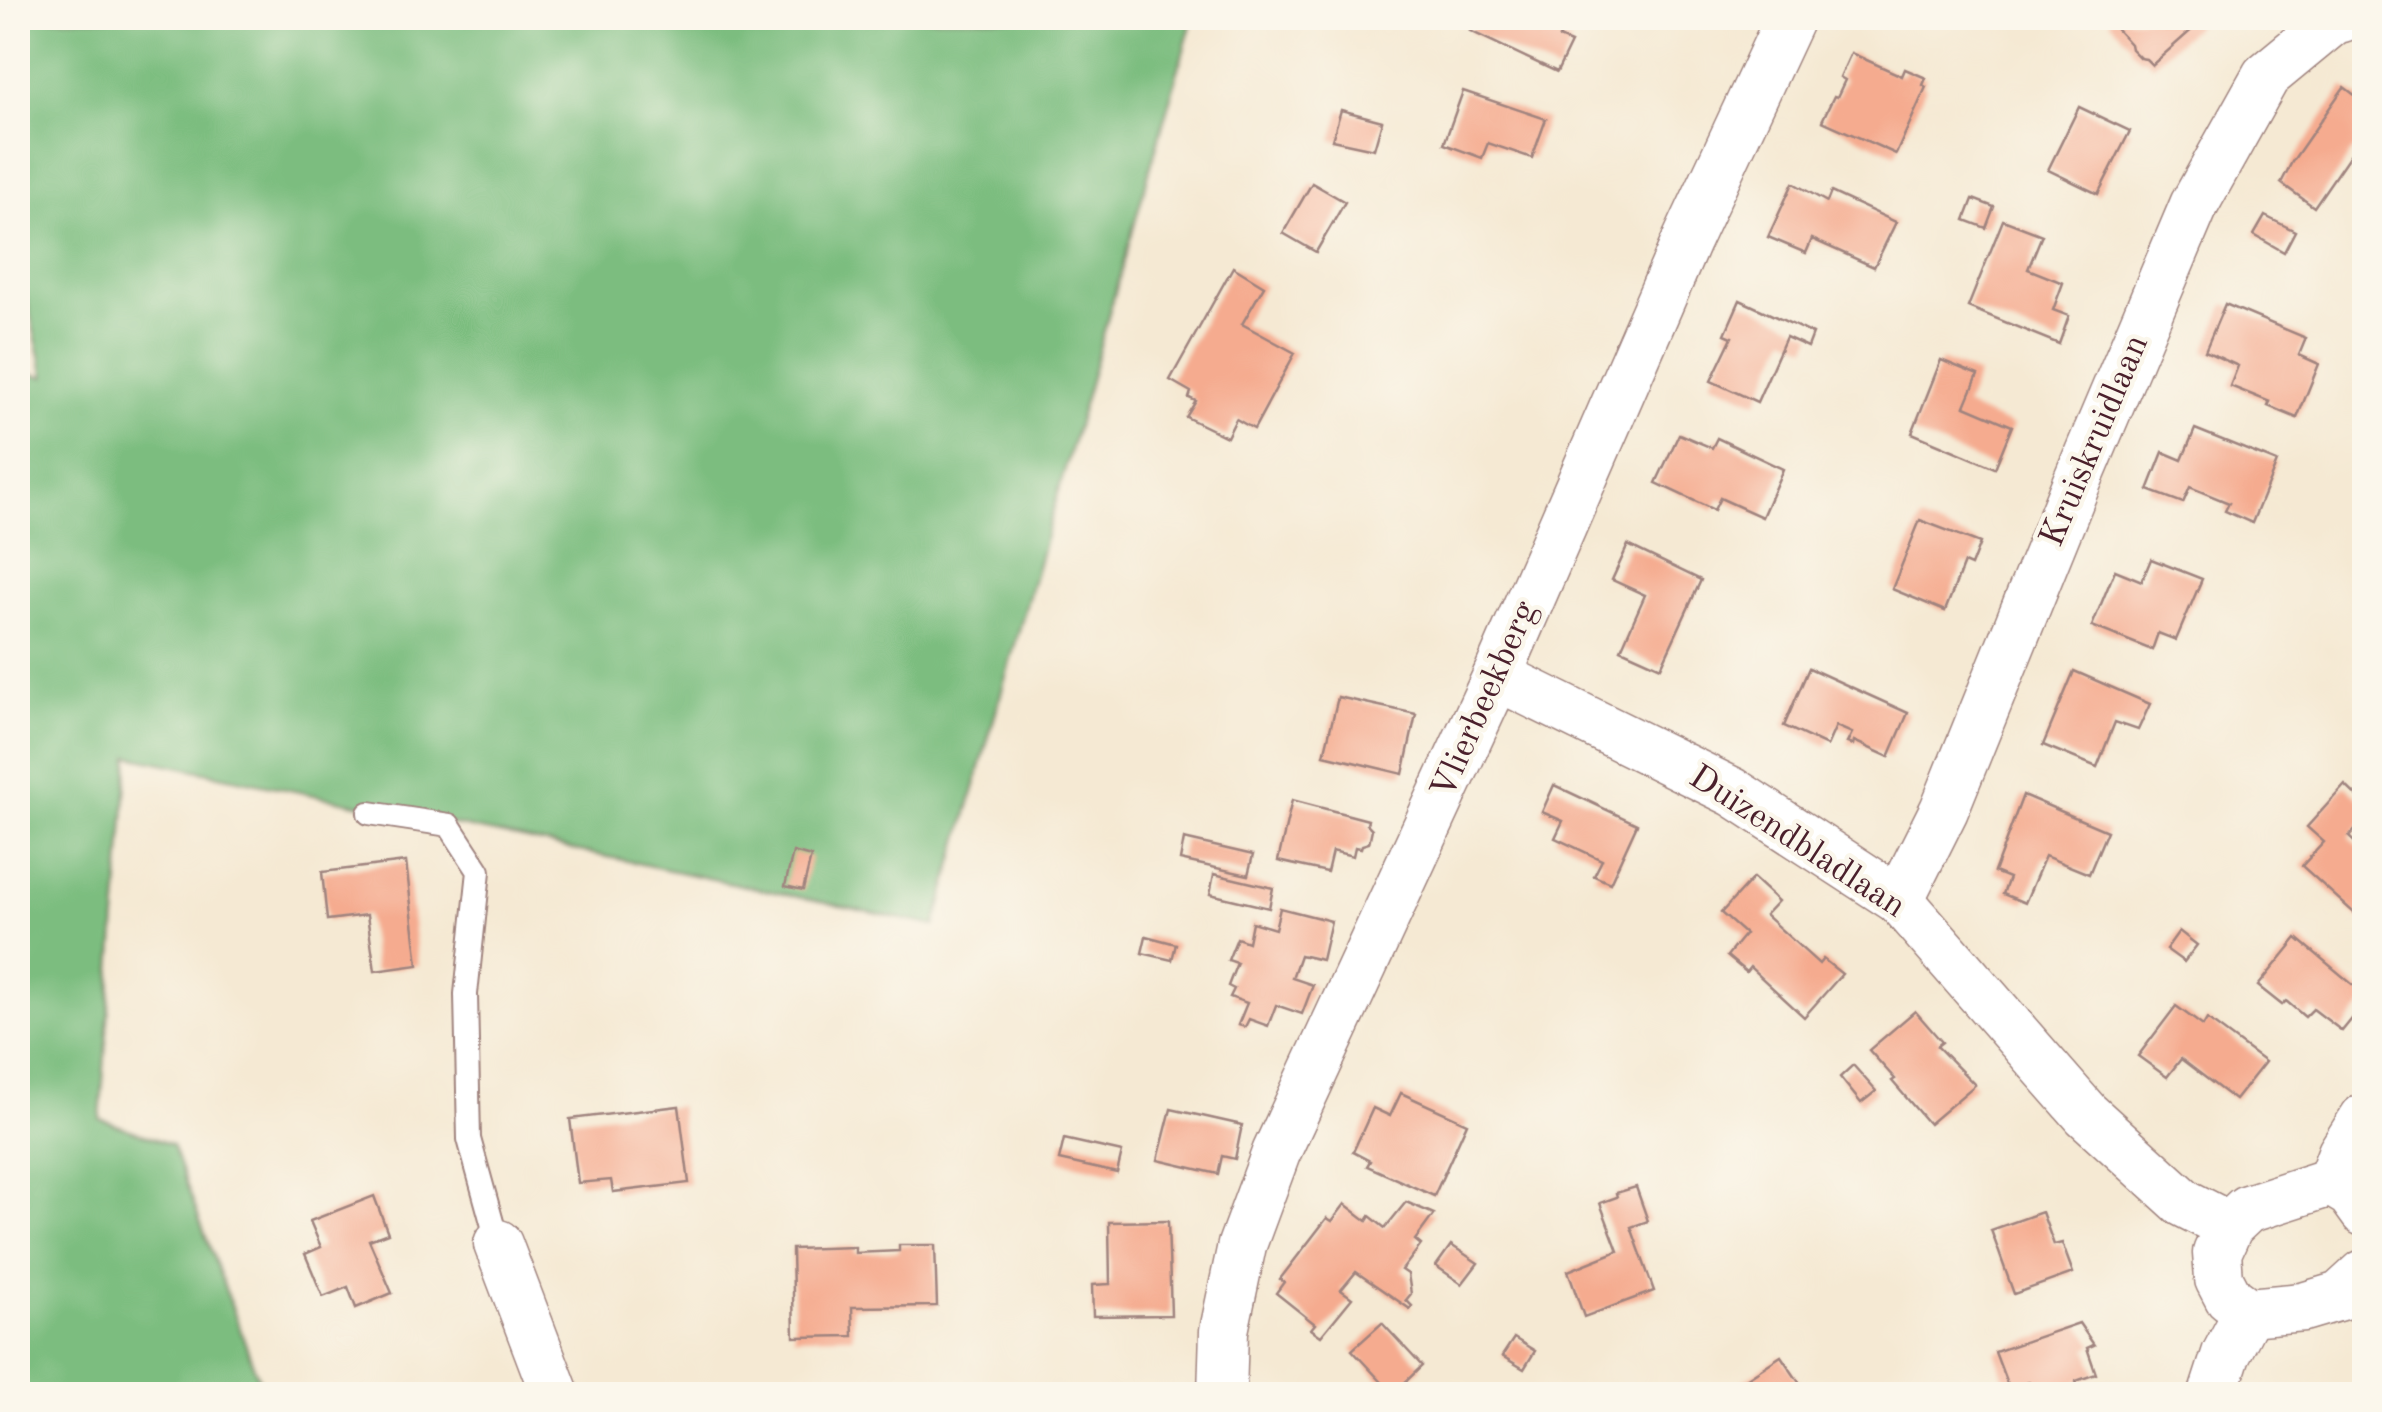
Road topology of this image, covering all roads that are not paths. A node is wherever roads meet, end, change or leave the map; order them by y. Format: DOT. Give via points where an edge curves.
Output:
graph roads {
  1 [pos="1790,18"];
  2 [pos="2342,18"];
  3 [pos="1497,676"];
  4 [pos="369,813"];
  5 [pos="1899,900"];
  6 [pos="2364,1118"];
  7 [pos="2348,1197"];
  8 [pos="2228,1226"];
  9 [pos="498,1244"];
  10 [pos="2364,1276"];
  11 [pos="2248,1312"];
  12 [pos="555,1394"];
  13 [pos="1222,1394"];
  14 [pos="2213,1394"];
  1 -- 3 [label="street, Vlierbeekberg"];
  2 -- 5 [label="street, Kruiskruidlaan" via="2266,76 2194,204 1944,810"];
  3 -- 5 [label="street, Duizendbladlaan" via="1733,792"];
  3 -- 13 [label="street, Vlierbeekberg" via="1276,1153 1242,1245 1224,1330"];
  4 -- 9 [label="lane" via="449,825 478,871 466,994 469,1139"];
  5 -- 8 [label="street, Duizendbladlaan" via="2086,1114 2184,1204"];
  6 -- 7 [label="street" via="2342,1153"];
  7 -- 8 [label="street" via="2247,1209"];
  8 -- 11 [label="street" via="2218,1253 2220,1279 2229,1298"];
  9 -- 12 [label="street"];
  10 -- 11 [label="street" via="2340,1296"];
  11 -- 14 [label="street"];
}
